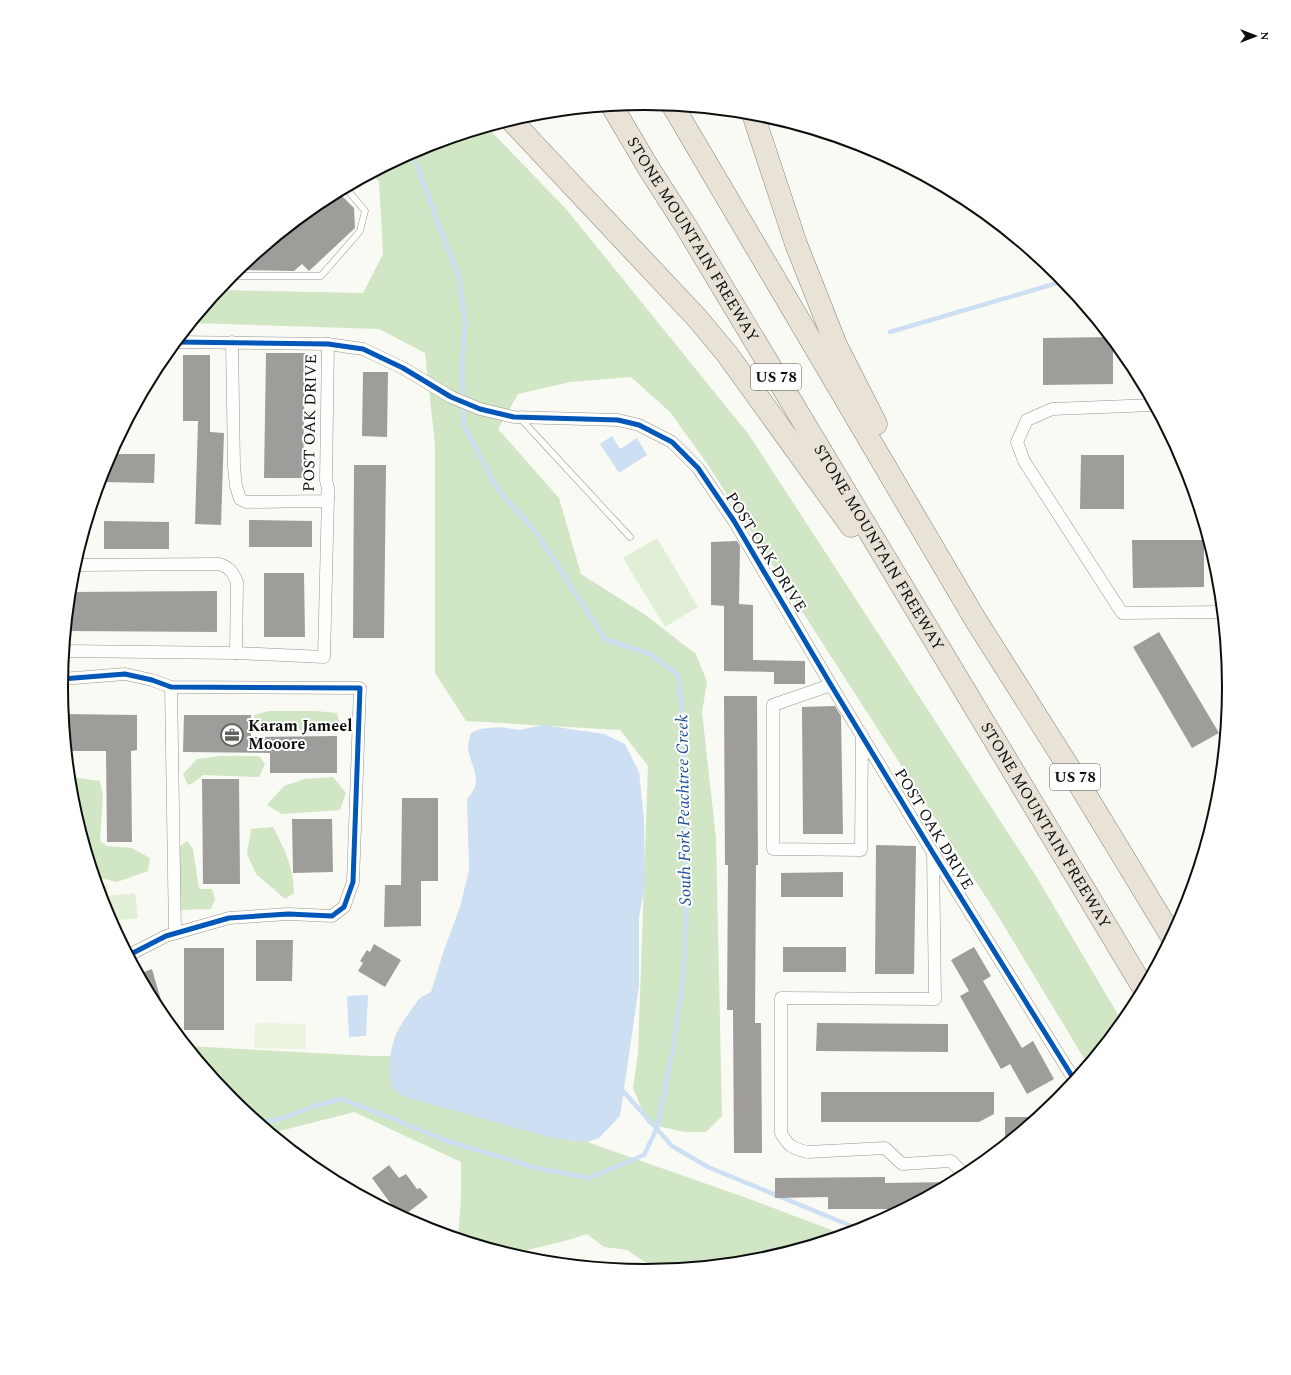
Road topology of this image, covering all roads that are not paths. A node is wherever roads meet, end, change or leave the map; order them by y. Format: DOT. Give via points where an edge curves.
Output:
graph roads {
  1 [pos="615,111"];
  2 [pos="676,111"];
  3 [pos="754,120"];
  4 [pos="516,125"];
  5 [pos="349,192"];
  6 [pos="240,276"];
  7 [pos="183,342"];
  8 [pos="232,342"];
  9 [pos="328,344"];
  10 [pos="1149,405"];
  11 [pos="520,418"];
  12 [pos="328,496"];
  13 [pos="630,537"];
  14 [pos="81,565"];
  15 [pos="1218,612"];
  16 [pos="974,619"];
  17 [pos="939,648"];
  18 [pos="69,651"];
  19 [pos="236,653"];
  20 [pos="68,679"];
  21 [pos="831,685"];
  22 [pos="171,687"];
  23 [pos="862,734"];
  24 [pos="933,853"];
  25 [pos="1168,931"];
  26 [pos="175,933"];
  27 [pos="133,953"];
  28 [pos="1141,984"];
  29 [pos="1072,1076"];
  30 [pos="961,1171"];
  1 -- 17 [label="highway, STONE MOUNTAIN FREEWAY / US 78"];
  2 -- 16 [label="highway, US 78"];
  3 -- 16 [label="highway" via="796,244 836,345"];
  4 -- 17 [label="highway" via="702,324 736,367"];
  5 -- 6 [label="lane" via="365,211 360,231 321,276"];
  7 -- 8 [label="street, POST OAK DRIVE"];
  8 -- 9 [label="street, POST OAK DRIVE"];
  8 -- 12 [label="street, POST OAK DRIVE" via="234,467 240,499 246,502 323,502"];
  9 -- 11 [label="street, POST OAK DRIVE" via="363,349 403,368 451,397 480,409"];
  9 -- 12 [label="street, POST OAK DRIVE"];
  10 -- 15 [label="street" via="1052,409 1027,420 1017,442 1024,461 1122,613"];
  11 -- 13 [label="lane"];
  11 -- 21 [label="street, POST OAK DRIVE" via="618,420 639,425 672,442 698,468 734,521"];
  12 -- 19 [label="street" via="324,657"];
  14 -- 19 [label="street" via="227,566 234,573 237,582"];
  16 -- 25 [label="highway, US 78" via="1073,774"];
  17 -- 28 [label="highway, STONE MOUNTAIN FREEWAY / US 78"];
  18 -- 19 [label="street"];
  20 -- 22 [label="street" via="126,674"];
  21 -- 23 [label="street, POST OAK DRIVE"];
  21 -- 23 [label="street" via="773,705 773,849 861,850"];
  22 -- 26 [label="street"];
  22 -- 26 [label="street" via="360,688 353,882 344,907 332,916 288,914 230,918"];
  23 -- 24 [label="street, POST OAK DRIVE"];
  24 -- 29 [label="street, POST OAK DRIVE"];
  24 -- 30 [label="street, POST OAK DRIVE" via="934,999 781,998 781,1133 786,1143 796,1150 808,1152 885,1148 902,1164 951,1161"];
  26 -- 27 [label="street"];
}
